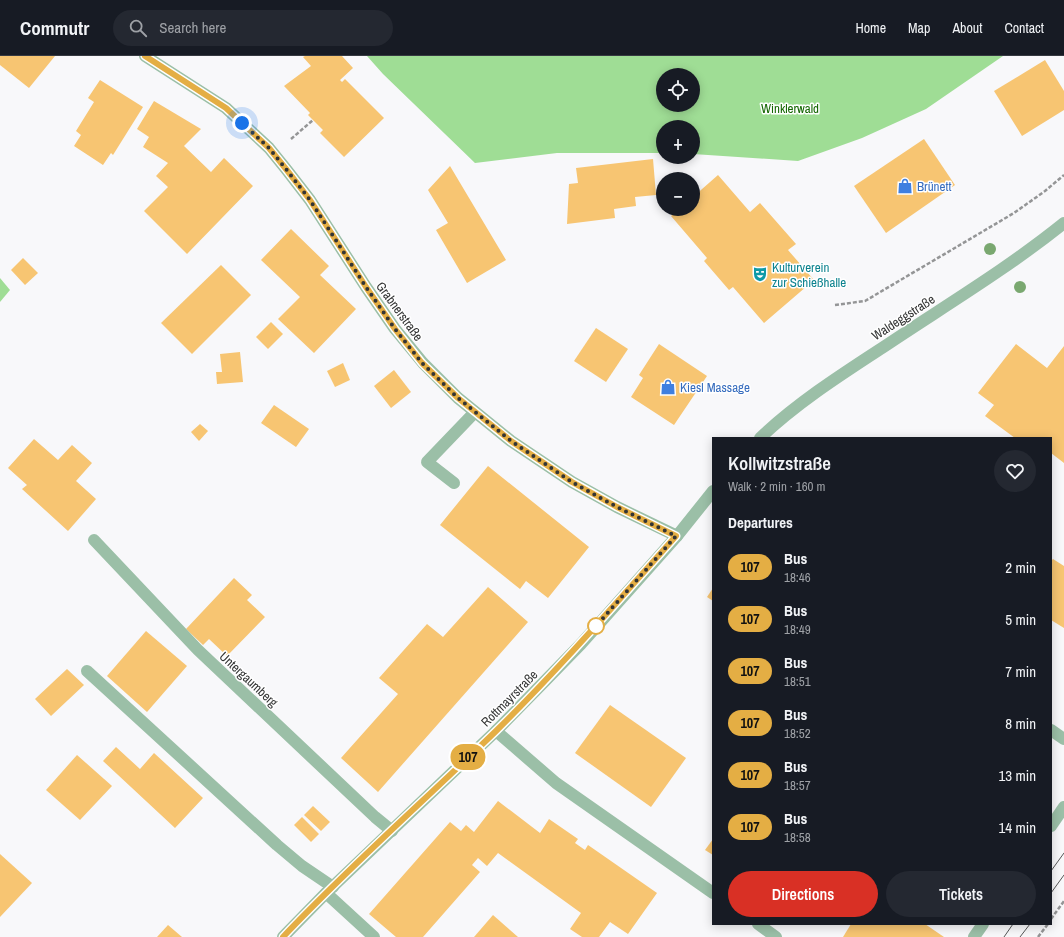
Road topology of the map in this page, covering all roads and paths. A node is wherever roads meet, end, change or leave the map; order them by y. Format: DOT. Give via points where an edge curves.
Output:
graph roads {
  1 [pos="145,56"];
  2 [pos="313,120"];
  3 [pos="288,142"];
  4 [pos="1064,175"];
  5 [pos="1064,223"];
  6 [pos="835,306"];
  7 [pos="476,412"];
  8 [pos="761,437"];
  9 [pos="454,483"];
  10 [pos="712,491"];
  11 [pos="676,536"];
  12 [pos="94,540"];
  13 [pos="87,671"];
  14 [pos="496,731"];
  15 [pos="1052,731"];
  16 [pos="1064,739"];
  17 [pos="1064,807"];
  18 [pos="1052,825"];
  19 [pos="392,831"];
  20 [pos="329,890"];
  21 [pos="712,892"];
  22 [pos="1064,901"];
  23 [pos="1052,918"];
  24 [pos="759,925"];
  25 [pos="982,925"];
  26 [pos="1047,925"];
  27 [pos="283,937"];
  28 [pos="374,937"];
  29 [pos="776,937"];
  30 [pos="974,937"];
  31 [pos="1038,937"];
  1 -- 7 [label="street, Grabnerstraße" via="226,108 269,148 310,200 395,329 422,363"];
  2 -- 3 [label="path"];
  4 -- 6 [label="path" via="1014,213 865,301"];
  5 -- 8 [label="street, Waldeggstraße" via="1013,261 820,388"];
  7 -- 9 [label="street" via="427,462"];
  7 -- 11 [label="street, Grabnerstraße" via="511,441 572,482"];
  10 -- 11 [label="street"];
  11 -- 14 [label="street, Rottmayrstraße" via="581,644"];
  12 -- 19 [label="street, Untergaumberg" via="198,650"];
  13 -- 20 [label="street"];
  14 -- 19 [label="street, Rottmayrstraße"];
  14 -- 21 [label="street" via="556,783"];
  15 -- 16 [label="street"];
  17 -- 18 [label="street"];
  19 -- 20 [label="street, Rottmayrstraße"];
  20 -- 27 [label="street, Rottmayrstraße"];
  20 -- 28 [label="street"];
  22 -- 23 [label="path"];
  24 -- 29 [label="street"];
  25 -- 30 [label="street"];
  26 -- 31 [label="path"];
}
